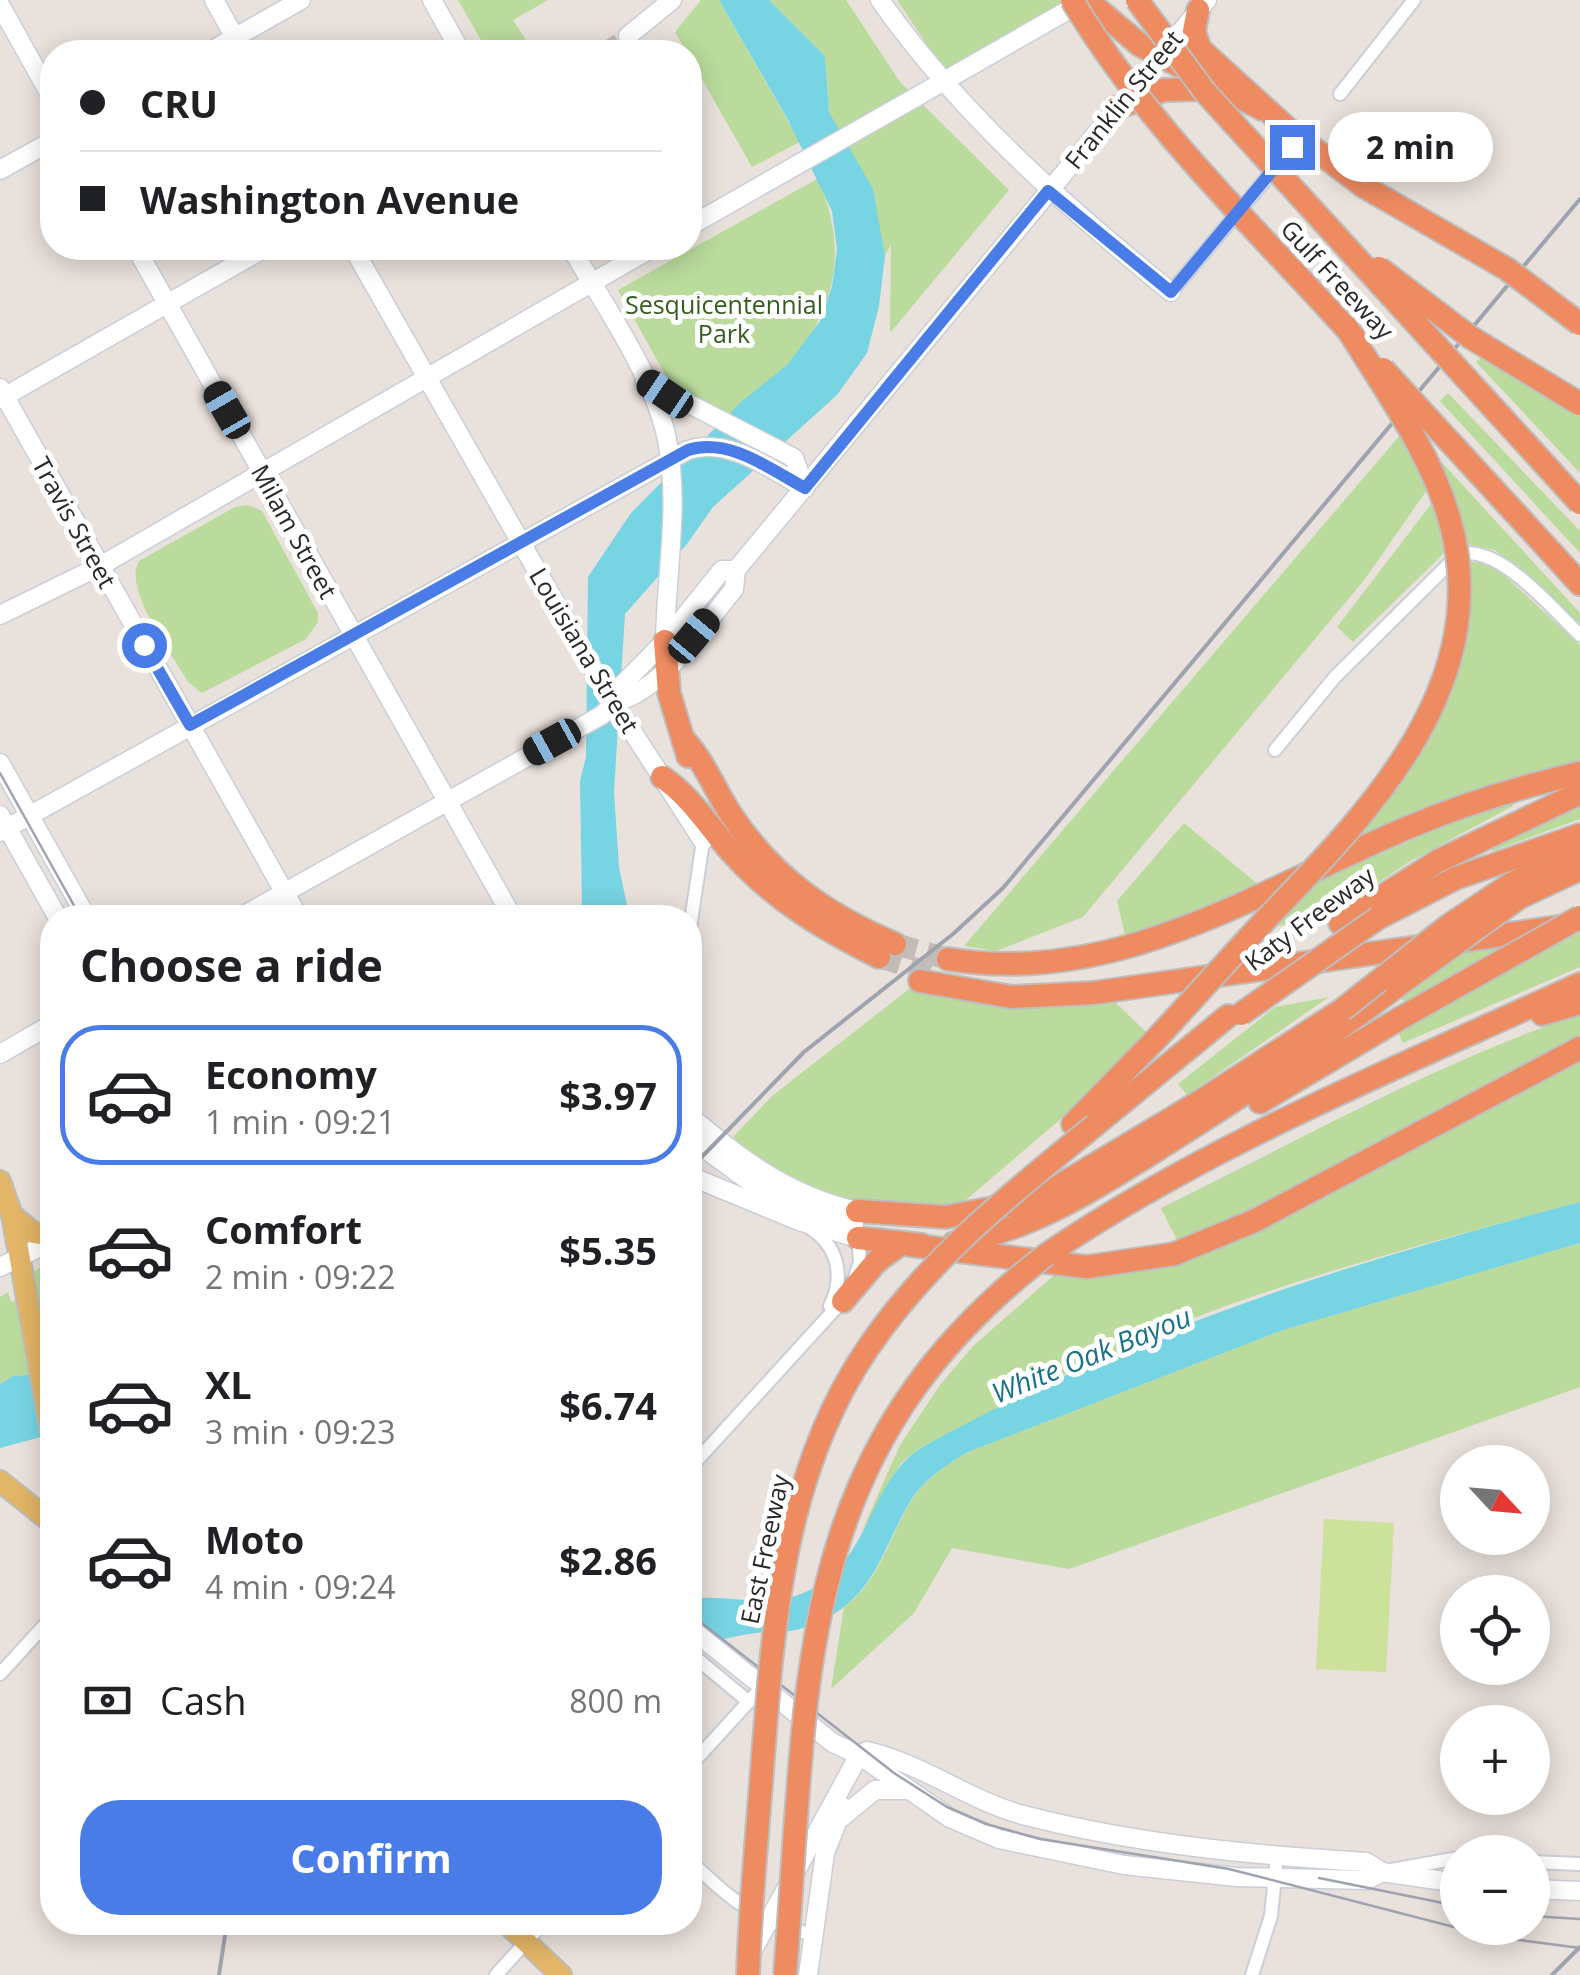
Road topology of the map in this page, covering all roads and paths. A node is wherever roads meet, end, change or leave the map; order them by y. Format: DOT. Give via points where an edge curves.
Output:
graph roads {
  1 [pos="214,0"];
  2 [pos="301,0"];
  3 [pos="432,0"];
  4 [pos="880,0"];
  5 [pos="1072,0"];
  6 [pos="1086,0"];
  7 [pos="1137,0"];
  8 [pos="1414,0"];
  9 [pos="670,2"];
  10 [pos="0,4"];
  11 [pos="1202,5"];
  12 [pos="628,36"];
  13 [pos="236,40"];
  14 [pos="247,40"];
  15 [pos="454,40"];
  16 [pos="1159,53"];
  17 [pos="40,76"];
  18 [pos="945,84"];
  19 [pos="1340,94"];
  20 [pos="1241,96"];
  21 [pos="1114,109"];
  22 [pos="1262,109"];
  23 [pos="1290,138"];
  24 [pos="40,147"];
  25 [pos="0,170"];
  26 [pos="1048,191"];
  27 [pos="702,219"];
  28 [pos="1329,228"];
  29 [pos="143,260"];
  30 [pos="245,260"];
  31 [pos="359,260"];
  32 [pos="578,260"];
  33 [pos="630,260"];
  34 [pos="590,282"];
  35 [pos="1171,292"];
  36 [pos="168,304"];
  37 [pos="1580,324"];
  38 [pos="1347,328"];
  39 [pos="426,378"];
  40 [pos="644,380"];
  41 [pos="2,395"];
  42 [pos="1580,404"];
  43 [pos="670,458"];
  44 [pos="262,472"];
  45 [pos="805,488"];
  46 [pos="1580,503"];
  47 [pos="520,541"];
  48 [pos="100,566"];
  49 [pos="736,570"];
  50 [pos="1580,584"];
  51 [pos="0,615"];
  52 [pos="353,634"];
  53 [pos="1580,635"];
  54 [pos="665,641"];
  55 [pos="666,668"];
  56 [pos="614,702"];
  57 [pos="190,725"];
  58 [pos="689,745"];
  59 [pos="1276,750"];
  60 [pos="0,763"];
  61 [pos="1580,773"];
  62 [pos="662,777"];
  63 [pos="1580,793"];
  64 [pos="446,800"];
  65 [pos="691,801"];
  66 [pos="30,816"];
  67 [pos="2,825"];
  68 [pos="709,835"];
  69 [pos="1580,835"];
  70 [pos="1580,849"];
  71 [pos="1580,869"];
  72 [pos="1515,891"];
  73 [pos="284,892"];
  74 [pos="50,905"];
  75 [pos="80,905"];
  76 [pos="262,905"];
  77 [pos="292,905"];
  78 [pos="506,905"];
  79 [pos="695,905"];
  80 [pos="1580,917"];
  81 [pos="1580,984"];
  82 [pos="1580,1004"];
  83 [pos="1235,1015"];
  84 [pos="40,1031"];
  85 [pos="1467,1036"];
  86 [pos="1580,1048"];
  87 [pos="0,1054"];
  88 [pos="1084,1124"];
  89 [pos="702,1125"];
  90 [pos="702,1147"];
  91 [pos="702,1181"];
  92 [pos="0,1182"];
  93 [pos="1142,1187"];
  94 [pos="12,1215"];
  95 [pos="798,1220"];
  96 [pos="994,1222"];
  97 [pos="856,1224"];
  98 [pos="40,1235"];
  99 [pos="40,1245"];
  100 [pos="904,1245"];
  101 [pos="9,1262"];
  102 [pos="843,1301"];
  103 [pos="821,1321"];
  104 [pos="40,1376"];
  105 [pos="702,1455"];
  106 [pos="0,1481"];
  107 [pos="40,1513"];
  108 [pos="40,1629"];
  109 [pos="702,1655"];
  110 [pos="702,1655"];
  111 [pos="0,1674"];
  112 [pos="762,1687"];
  113 [pos="749,1702"];
  114 [pos="702,1753"];
  115 [pos="859,1755"];
  116 [pos="906,1791"];
  117 [pos="837,1822"];
  118 [pos="1277,1855"];
  119 [pos="1440,1861"];
  120 [pos="1550,1863"];
  121 [pos="1580,1864"];
  122 [pos="702,1872"];
  123 [pos="1382,1872"];
  124 [pos="1277,1876"];
  125 [pos="1440,1880"];
  126 [pos="1550,1890"];
  127 [pos="1580,1891"];
  128 [pos="759,1931"];
  129 [pos="518,1935"];
  130 [pos="533,1935"];
  131 [pos="813,1935"];
  132 [pos="526,1943"];
  133 [pos="811,1973"];
  134 [pos="496,1975"];
  135 [pos="561,1975"];
  136 [pos="743,1975"];
  137 [pos="785,1975"];
  138 [pos="1252,1975"];
  1 -- 13 [label="main road"];
  2 -- 14 [label="main road"];
  3 -- 15 [label="main road"];
  4 -- 18 [label="main road"];
  5 -- 38 [label="highway, Gulf Freeway, bridge" via="1173,139"];
  6 -- 16 [label="highway"];
  6 -- 18 [label="main road"];
  7 -- 28 [label="highway, Gulf Freeway, bridge" via="1205,92"];
  8 -- 19 [label="street"];
  9 -- 12 [label="main road"];
  10 -- 17 [label="main road"];
  11 -- 16 [label="main road, Franklin Street"];
  11 -- 22 [label="highway" via="1197,44"];
  16 -- 20 [label="highway"];
  16 -- 21 [label="main road, Franklin Street"];
  18 -- 26 [label="main road"];
  18 -- 27 [label="main road"];
  20 -- 21 [label="highway" via="1193,86 1139,96"];
  20 -- 22 [label="highway"];
  21 -- 26 [label="main road, Franklin Street"];
  22 -- 23 [label="highway"];
  23 -- 35 [label="street"];
  23 -- 37 [label="highway, bridge" via="1506,269"];
  24 -- 25 [label="main road"];
  26 -- 35 [label="main road"];
  26 -- 45 [label="main road, Franklin Street"];
  28 -- 42 [label="highway, bridge" via="1422,303"];
  28 -- 46 [label="highway, Gulf Freeway, bridge"];
  29 -- 36 [label="main road, Milam Street"];
  30 -- 36 [label="main road"];
  31 -- 39 [label="main road, Louisiana Street"];
  32 -- 34 [label="main road"];
  33 -- 34 [label="main road"];
  34 -- 39 [label="main road"];
  34 -- 40 [label="main road"];
  36 -- 41 [label="main road"];
  36 -- 44 [label="main road, Milam Street"];
  38 -- 50 [label="highway, Gulf Freeway, bridge"];
  38 -- 88 [label="highway, bridge" via="1445,503 1459,577 1452,659 1433,710 1386,786"];
  39 -- 44 [label="main road"];
  39 -- 47 [label="main road, Louisiana Street"];
  40 -- 43 [label="main road"];
  40 -- 45 [label="main road" via="791,457"];
  41 -- 48 [label="main road, Travis Street"];
  43 -- 45 [label="main road" via="717,445"];
  43 -- 47 [label="main road"];
  43 -- 54 [label="main road"];
  44 -- 48 [label="main road"];
  44 -- 52 [label="main road, Milam Street"];
  45 -- 49 [label="main road, Franklin Street"];
  47 -- 52 [label="main road"];
  47 -- 56 [label="main road, Louisiana Street"];
  48 -- 51 [label="main road"];
  48 -- 57 [label="main road, Travis Street"];
  49 -- 54 [label="main road, Franklin Street" via="722,570"];
  49 -- 55 [label="main road, Franklin Street" via="734,589"];
  52 -- 57 [label="main road"];
  52 -- 64 [label="main road, Milam Street"];
  53 -- 59 [label="street" via="1494,558 1473,550 1458,555 1335,677"];
  54 -- 55 [label="highway"];
  54 -- 56 [label="main road, Franklin Street"];
  55 -- 56 [label="main road, Franklin Street" via="632,698"];
  55 -- 58 [label="highway"];
  56 -- 62 [label="main road, Louisiana Street"];
  56 -- 64 [label="main road, Franklin Street" via="597,718"];
  57 -- 66 [label="main road"];
  57 -- 73 [label="main road, Travis Street"];
  58 -- 65 [label="highway"];
  58 -- 68 [label="highway" via="772,868 882,956 839,953 796,927"];
  60 -- 66 [label="main road"];
  61 -- 80 [label="highway" via="1452,810 1136,946 1049,965 933,971 1012,997 1093,993"];
  62 -- 65 [label="highway"];
  63 -- 83 [label="highway, Katy Freeway" via="1464,848 1340,924"];
  64 -- 73 [label="main road, Franklin Street"];
  64 -- 78 [label="main road, Milam Street"];
  65 -- 68 [label="highway"];
  65 -- 68 [label="main road"];
  66 -- 67 [label="main road"];
  66 -- 75 [label="main road"];
  67 -- 74 [label="main road"];
  68 -- 79 [label="street"];
  69 -- 83 [label="highway, bridge" via="1456,878 1378,918"];
  70 -- 72 [label="highway"];
  71 -- 72 [label="highway"];
  72 -- 96 [label="highway, bridge" via="1270,1078 1048,1214"];
  72 -- 97 [label="highway, bridge" via="1448,926 1342,1010 1049,1192 946,1217"];
  73 -- 76 [label="main road, Franklin Street"];
  73 -- 77 [label="main road, Travis Street"];
  80 -- 93 [label="highway, bridge" via="1398,1019"];
  81 -- 85 [label="highway"];
  82 -- 85 [label="highway"];
  83 -- 88 [label="highway"];
  84 -- 87 [label="main road"];
  85 -- 93 [label="highway"];
  86 -- 100 [label="highway" via="1254,1221 1174,1254 1087,1267"];
  88 -- 96 [label="highway, East Freeway, bridge"];
  89 -- 97 [label="main road" via="766,1176"];
  90 -- 97 [label="main road" via="764,1192"];
  91 -- 95 [label="main road"];
  92 -- 94 [label="main road"];
  93 -- 137 [label="highway, bridge" via="967,1322 888,1424 849,1506 812,1658"];
  94 -- 98 [label="main road"];
  94 -- 101 [label="main road"];
  95 -- 97 [label="main road"];
  95 -- 103 [label="street" via="832,1246 837,1261 833,1300"];
  96 -- 97 [label="highway" via="927,1233"];
  96 -- 100 [label="highway" via="944,1244"];
  96 -- 128 [label="highway, East Freeway, bridge" via="921,1279 866,1351 803,1487 775,1625"];
  97 -- 100 [label="highway"];
  97 -- 102 [label="street" via="857,1274"];
  99 -- 101 [label="main road"];
  100 -- 102 [label="highway" via="884,1253"];
  101 -- 104 [label="main road" via="24,1294"];
  102 -- 103 [label="street"];
  103 -- 105 [label="street"];
  106 -- 107 [label="main road"];
  108 -- 111 [label="street"];
  109 -- 112 [label="main road"];
  110 -- 113 [label="street"];
  112 -- 113 [label="street"];
  112 -- 115 [label="main road" via="833,1743"];
  113 -- 114 [label="street"];
  115 -- 116 [label="main road"];
  115 -- 117 [label="main road" via="860,1778"];
  115 -- 118 [label="main road" via="903,1760 1021,1814 1141,1840"];
  115 -- 128 [label="main road"];
  116 -- 117 [label="main road" via="875,1790"];
  116 -- 124 [label="main road" via="1000,1840 1124,1865"];
  117 -- 131 [label="main road"];
  118 -- 123 [label="main road" via="1366,1862"];
  118 -- 124 [label="street"];
  119 -- 123 [label="street"];
  120 -- 121 [label="street"];
  122 -- 128 [label="street"];
  123 -- 124 [label="main road" via="1367,1880"];
  123 -- 125 [label="main road"];
  124 -- 138 [label="street"];
  126 -- 127 [label="main road"];
  128 -- 131 [label="street"];
  128 -- 136 [label="highway, East Freeway, bridge"];
  129 -- 132 [label="main road"];
  130 -- 132 [label="street"];
  131 -- 133 [label="main road"];
  132 -- 134 [label="street"];
  132 -- 135 [label="main road"];
}
